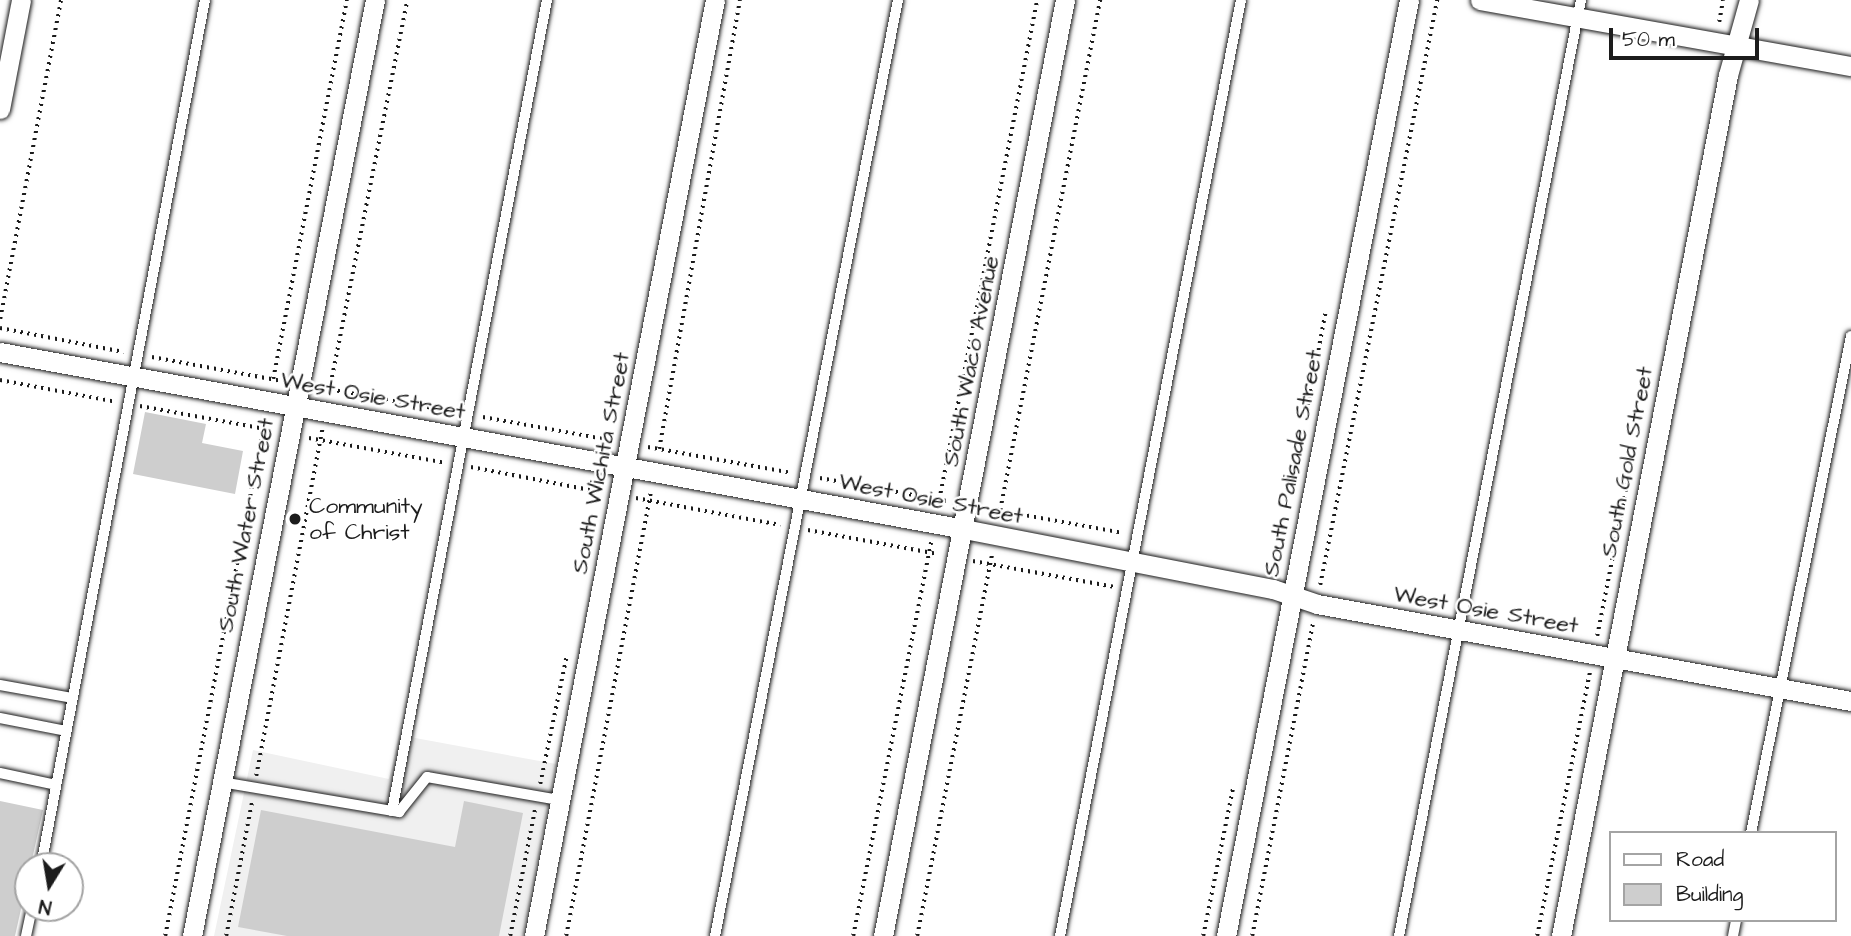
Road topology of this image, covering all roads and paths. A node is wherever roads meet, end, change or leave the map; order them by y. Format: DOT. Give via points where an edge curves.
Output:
graph roads {
  1 [pos="21,0"];
  2 [pos="61,0"];
  3 [pos="205,0"];
  4 [pos="346,0"];
  5 [pos="375,0"];
  6 [pos="407,0"];
  7 [pos="547,0"];
  8 [pos="715,0"];
  9 [pos="898,0"];
  10 [pos="1037,0"];
  11 [pos="1065,0"];
  12 [pos="1100,0"];
  13 [pos="1241,0"];
  14 [pos="1409,0"];
  15 [pos="1437,0"];
  16 [pos="1479,0"];
  17 [pos="1723,0"];
  18 [pos="1749,0"];
  19 [pos="1579,9"];
  20 [pos="1714,42"];
  21 [pos="1737,46"];
  22 [pos="1851,66"];
  23 [pos="0,109"];
  24 [pos="0,319"];
  25 [pos="1851,336"];
  26 [pos="0,352"];
  27 [pos="135,377"];
  28 [pos="0,380"];
  29 [pos="268,402"];
  30 [pos="130,404"];
  31 [pos="295,406"];
  32 [pos="325,412"];
  33 [pos="263,429"];
  34 [pos="289,434"];
  35 [pos="465,438"];
  36 [pos="320,439"];
  37 [pos="1633,450"];
  38 [pos="460,465"];
  39 [pos="625,467"];
  40 [pos="620,495"];
  41 [pos="802,499"];
  42 [pos="934,524"];
  43 [pos="796,528"];
  44 [pos="964,529"];
  45 [pos="995,536"];
  46 [pos="929,552"];
  47 [pos="958,558"];
  48 [pos="1131,562"];
  49 [pos="990,564"];
  50 [pos="1116,587"];
  51 [pos="1292,596"];
  52 [pos="1317,604"];
  53 [pos="1458,630"];
  54 [pos="1593,655"];
  55 [pos="1614,659"];
  56 [pos="0,685"];
  57 [pos="1781,689"];
  58 [pos="72,698"];
  59 [pos="1851,701"];
  60 [pos="0,718"];
  61 [pos="66,731"];
  62 [pos="0,773"];
  63 [pos="221,782"];
  64 [pos="56,785"];
  65 [pos="254,787"];
  66 [pos="559,800"];
  67 [pos="393,811"];
  68 [pos="1751,831"];
  69 [pos="44,852"];
  70 [pos="165,936"];
  71 [pos="192,936"];
  72 [pos="226,936"];
  73 [pos="534,936"];
  74 [pos="715,936"];
  75 [pos="853,936"];
  76 [pos="883,936"];
  77 [pos="917,936"];
  78 [pos="1060,936"];
  79 [pos="1226,936"];
  80 [pos="1252,936"];
  81 [pos="1399,936"];
  82 [pos="1536,936"];
  83 [pos="1561,936"];
  1 -- 23 [label="street"];
  2 -- 24 [label="path"];
  3 -- 27 [label="lane"];
  4 -- 29 [label="path"];
  5 -- 31 [label="street, South Water Street"];
  6 -- 32 [label="path"];
  7 -- 35 [label="lane"];
  8 -- 39 [label="street, South Wichita Street"];
  9 -- 41 [label="lane"];
  10 -- 42 [label="path"];
  11 -- 44 [label="street, South Waco Avenue"];
  12 -- 45 [label="path"];
  13 -- 48 [label="lane"];
  14 -- 51 [label="street, South Palisade Street"];
  15 -- 52 [label="path"];
  16 -- 19 [label="street"];
  17 -- 20 [label="path"];
  18 -- 21 [label="street, South Gold Street"];
  19 -- 20 [label="street"];
  19 -- 53 [label="lane"];
  20 -- 21 [label="street"];
  21 -- 22 [label="street"];
  21 -- 55 [label="street, South Gold Street"];
  25 -- 57 [label="lane"];
  26 -- 27 [label="street, West Osie Street"];
  27 -- 29 [label="street, West Osie Street"];
  27 -- 30 [label="lane"];
  28 -- 30 [label="path"];
  29 -- 31 [label="street, West Osie Street"];
  29 -- 33 [label="path"];
  30 -- 33 [label="path"];
  30 -- 58 [label="lane"];
  31 -- 32 [label="street, West Osie Street"];
  31 -- 34 [label="street, South Water Street"];
  32 -- 35 [label="street, West Osie Street"];
  32 -- 36 [label="path"];
  33 -- 34 [label="path"];
  33 -- 70 [label="path"];
  34 -- 36 [label="path"];
  34 -- 63 [label="street, South Water Street"];
  35 -- 38 [label="lane"];
  35 -- 39 [label="street, West Osie Street"];
  36 -- 38 [label="path"];
  36 -- 65 [label="path"];
  37 -- 54 [label="path"];
  38 -- 40 [label="path"];
  38 -- 67 [label="lane"];
  39 -- 40 [label="street, South Wichita Street"];
  39 -- 41 [label="street, West Osie Street"];
  40 -- 43 [label="path"];
  40 -- 66 [label="street, South Wichita Street"];
  41 -- 42 [label="street, West Osie Street"];
  41 -- 43 [label="lane"];
  42 -- 44 [label="street, West Osie Street"];
  42 -- 46 [label="path"];
  43 -- 46 [label="path"];
  43 -- 74 [label="lane"];
  44 -- 45 [label="street, West Osie Street"];
  44 -- 47 [label="street, South Waco Avenue"];
  45 -- 48 [label="street, West Osie Street"];
  45 -- 49 [label="path"];
  46 -- 47 [label="path"];
  46 -- 75 [label="path"];
  47 -- 49 [label="path"];
  47 -- 76 [label="street, South Waco Avenue"];
  48 -- 51 [label="street, West Osie Street"];
  48 -- 78 [label="lane"];
  49 -- 50 [label="path"];
  49 -- 77 [label="path"];
  51 -- 52 [label="street, West Osie Street"];
  51 -- 79 [label="street, South Palisade Street"];
  52 -- 53 [label="street, West Osie Street"];
  52 -- 80 [label="path"];
  53 -- 54 [label="street, West Osie Street"];
  53 -- 81 [label="lane"];
  54 -- 55 [label="street, West Osie Street"];
  54 -- 82 [label="path"];
  55 -- 57 [label="street, West Osie Street"];
  55 -- 83 [label="street, South Gold Street"];
  56 -- 58 [label="lane"];
  57 -- 59 [label="street, West Osie Street"];
  57 -- 68 [label="lane"];
  58 -- 61 [label="lane"];
  60 -- 61 [label="lane"];
  61 -- 64 [label="lane"];
  62 -- 64 [label="lane"];
  63 -- 65 [label="lane"];
  63 -- 71 [label="street, South Water Street"];
  64 -- 69 [label="lane"];
  65 -- 67 [label="lane"];
  65 -- 72 [label="path"];
  66 -- 67 [label="lane" via="427,777 399,812"];
  66 -- 73 [label="street, South Wichita Street"];
}
